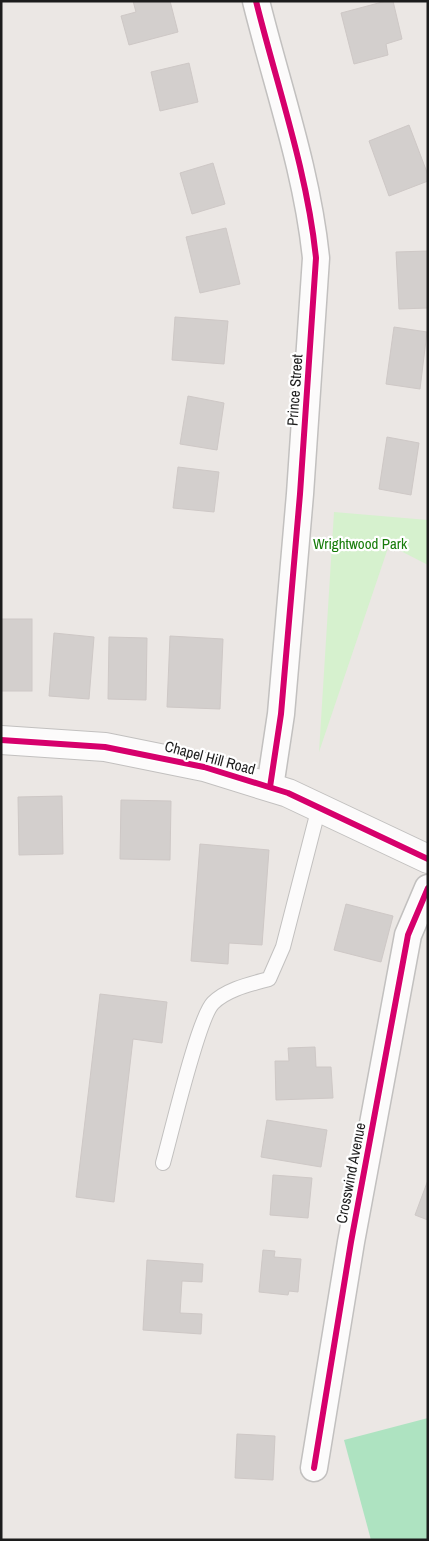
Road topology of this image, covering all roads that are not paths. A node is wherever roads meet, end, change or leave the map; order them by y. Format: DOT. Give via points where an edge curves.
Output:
graph roads {
  1 [pos="256,1"];
  2 [pos="1,740"];
  3 [pos="270,787"];
  4 [pos="319,807"];
  5 [pos="428,859"];
  6 [pos="428,888"];
  7 [pos="163,1163"];
  8 [pos="314,1468"];
  1 -- 3 [label="street, Prince Street" via="304,186 316,258 297,532 281,714"];
  2 -- 3 [label="street, Chapel Hill Road" via="105,747 141,753 204,767"];
  3 -- 4 [label="street, Chapel Hill Road"];
  4 -- 5 [label="street, Chapel Hill Road"];
  4 -- 7 [label="lane" via="283,947 269,979 237,989 213,1003 201,1027"];
  6 -- 8 [label="street, Crosswind Avenue" via="408,935 352,1235"];
}
